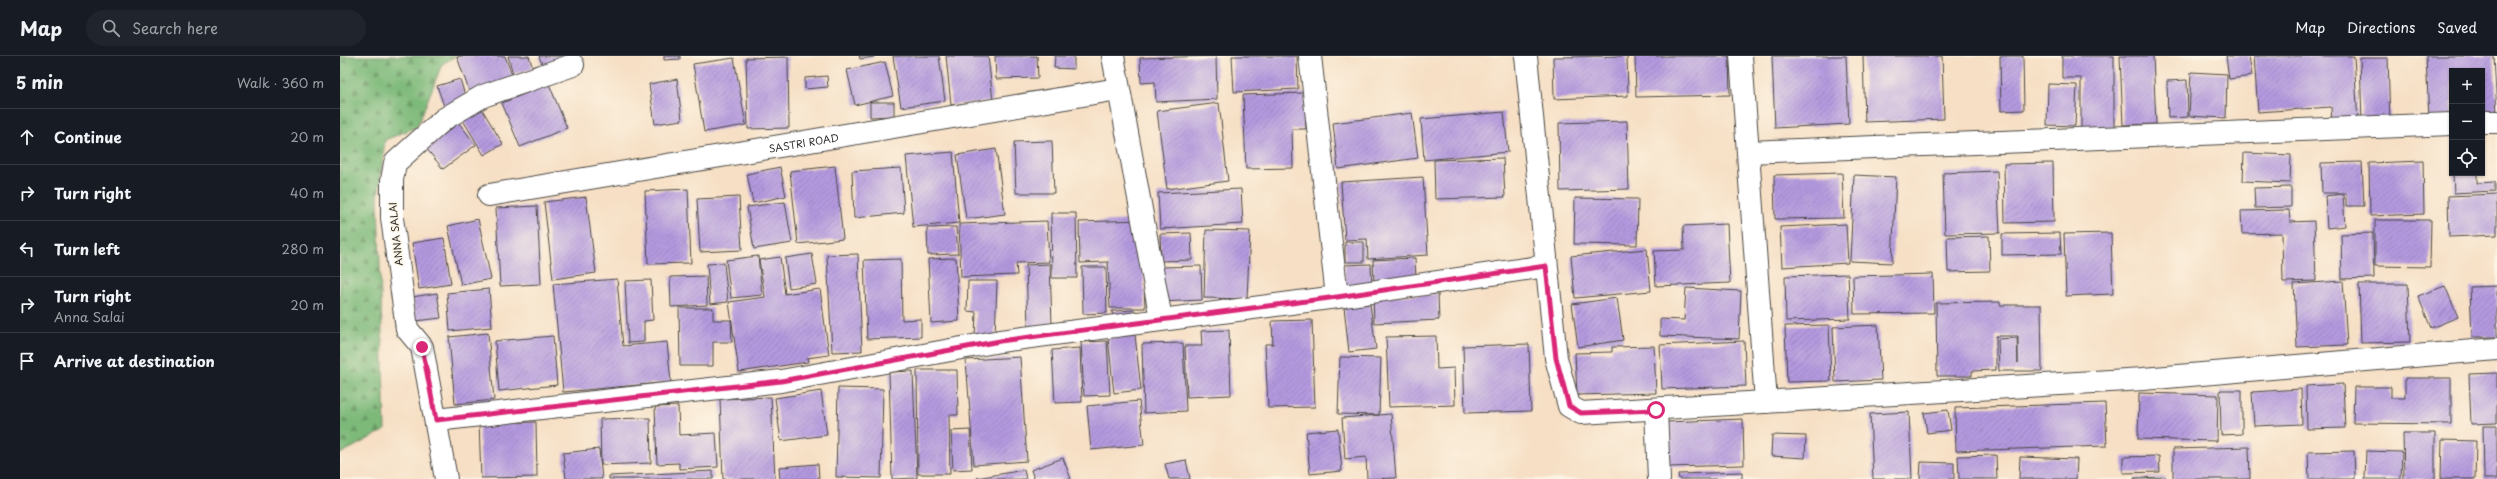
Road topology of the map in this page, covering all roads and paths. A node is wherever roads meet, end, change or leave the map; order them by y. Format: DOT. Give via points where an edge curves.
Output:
graph roads {
  1 [pos="1113,56"];
  2 [pos="1310,56"];
  3 [pos="1526,56"];
  4 [pos="1741,56"];
  5 [pos="573,65"];
  6 [pos="1118,89"];
  7 [pos="2485,122"];
  8 [pos="2497,122"];
  9 [pos="2449,124"];
  10 [pos="1748,152"];
  11 [pos="489,195"];
  12 [pos="1546,266"];
  13 [pos="1337,297"];
  14 [pos="1161,319"];
  15 [pos="2497,348"];
  16 [pos="1766,402"];
  17 [pos="1656,410"];
  18 [pos="436,420"];
  19 [pos="446,479"];
  20 [pos="1659,479"];
  1 -- 6 [label="street"];
  2 -- 13 [label="street"];
  3 -- 12 [label="street"];
  4 -- 10 [label="street"];
  5 -- 18 [label="street, ANNA SALAI" via="483,96 444,119 395,163 392,180 392,218 407,329 422,347"];
  6 -- 11 [label="street, SASTRI ROAD"];
  6 -- 14 [label="street"];
  7 -- 8 [label="street"];
  9 -- 10 [label="street"];
  10 -- 16 [label="street"];
  12 -- 13 [label="street"];
  12 -- 17 [label="street" via="1556,358 1569,406 1581,413"];
  13 -- 14 [label="street"];
  14 -- 18 [label="street" via="1000,341 781,381"];
  15 -- 16 [label="street" via="2143,379"];
  16 -- 17 [label="street"];
  17 -- 20 [label="street"];
  18 -- 19 [label="street, ANNA SALAI"];
}
